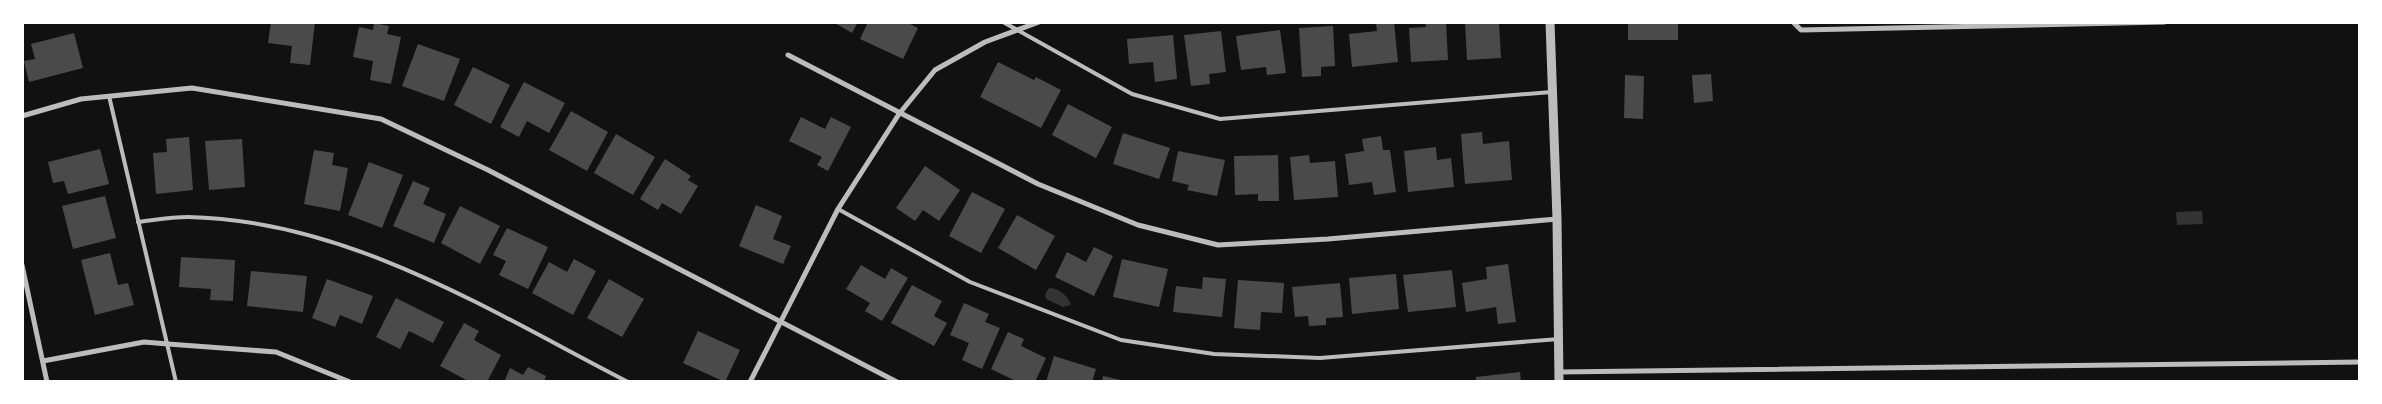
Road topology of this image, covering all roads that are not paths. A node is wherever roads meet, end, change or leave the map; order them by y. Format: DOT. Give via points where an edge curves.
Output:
graph roads {
  1 [pos="1003,22"];
  2 [pos="1039,22"];
  3 [pos="1550,22"];
  4 [pos="1793,22"];
  5 [pos="2165,22"];
  6 [pos="1017,30"];
  7 [pos="788,55"];
  8 [pos="1553,92"];
  9 [pos="109,96"];
  10 [pos="899,114"];
  11 [pos="22,116"];
  12 [pos="838,209"];
  13 [pos="1557,218"];
  14 [pos="138,222"];
  15 [pos="22,265"];
  16 [pos="781,322"];
  17 [pos="1559,339"];
  18 [pos="168,344"];
  19 [pos="43,361"];
  20 [pos="2360,362"];
  21 [pos="1559,377"];
  22 [pos="47,382"];
  23 [pos="176,382"];
  24 [pos="350,382"];
  25 [pos="628,382"];
  26 [pos="750,382"];
  27 [pos="897,382"];
  1 -- 6 [label="lane"];
  2 -- 6 [label="street"];
  3 -- 8 [label="street"];
  4 -- 5 [label="street" via="1801,30"];
  6 -- 8 [label="lane" via="1132,94 1220,119"];
  6 -- 10 [label="street" via="985,42 935,70"];
  7 -- 10 [label="street"];
  8 -- 13 [label="street"];
  9 -- 11 [label="street" via="82,99"];
  9 -- 14 [label="lane"];
  9 -- 16 [label="street" via="192,88 381,119 488,170"];
  10 -- 12 [label="street"];
  10 -- 13 [label="street" via="1038,184 1138,225 1218,246"];
  12 -- 16 [label="street"];
  12 -- 17 [label="lane" via="970,282 1121,340 1214,354 1320,358"];
  13 -- 17 [label="street"];
  14 -- 18 [label="lane"];
  14 -- 25 [label="lane" via="185,217 218,219 284,230 358,250 450,290"];
  15 -- 19 [label="street"];
  16 -- 26 [label="street"];
  16 -- 27 [label="street"];
  17 -- 21 [label="street"];
  18 -- 19 [label="street" via="144,342"];
  18 -- 23 [label="lane"];
  18 -- 24 [label="street" via="276,352"];
  19 -- 22 [label="street"];
  20 -- 21 [label="street"];
}
